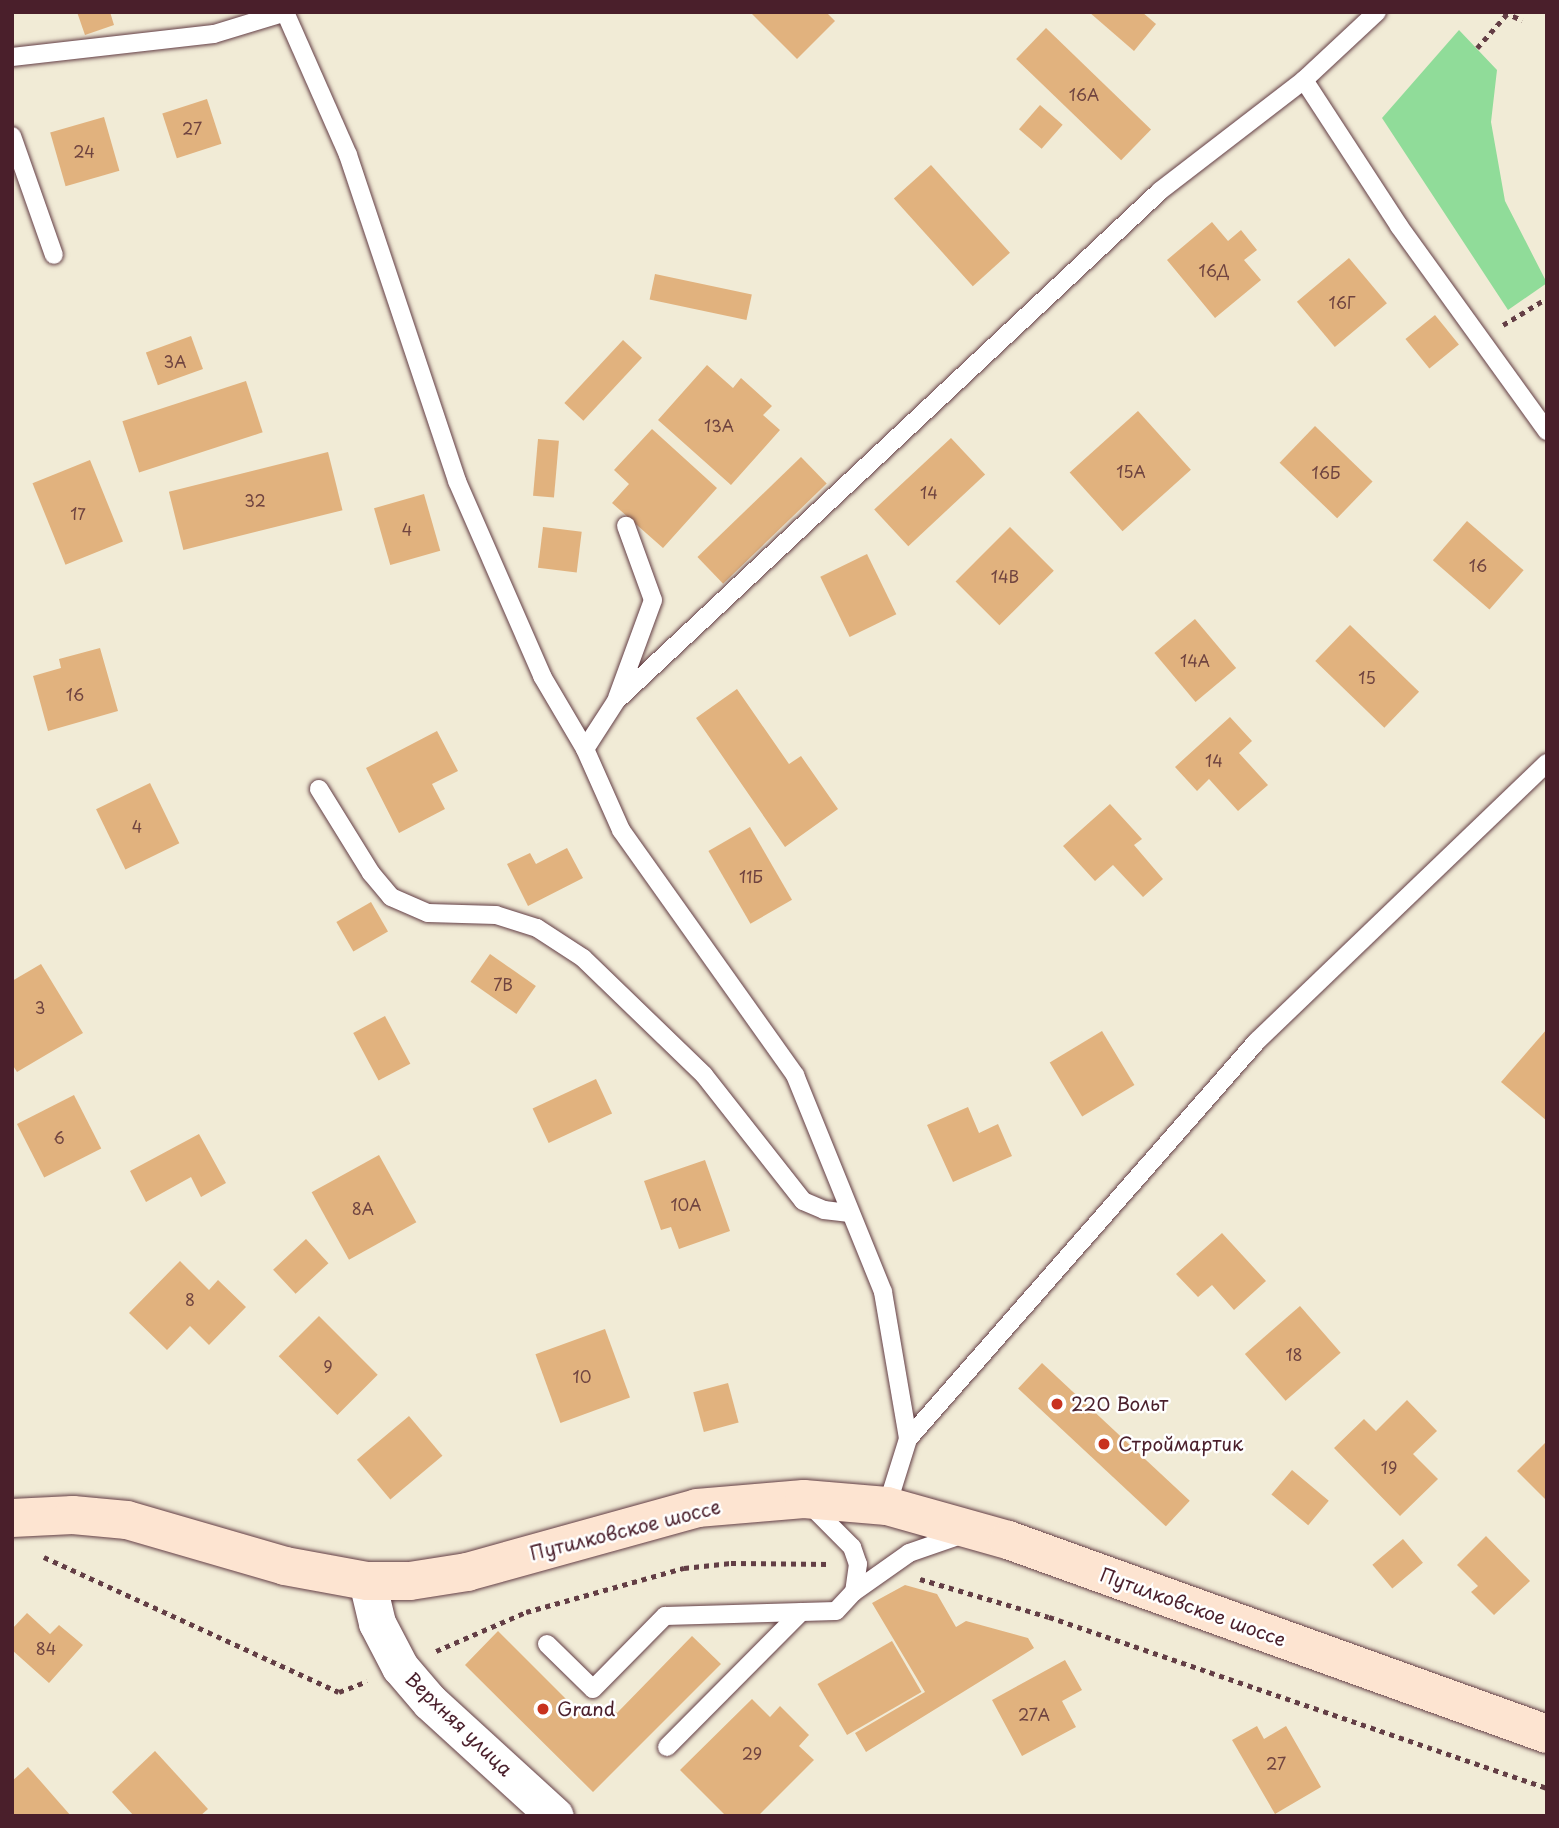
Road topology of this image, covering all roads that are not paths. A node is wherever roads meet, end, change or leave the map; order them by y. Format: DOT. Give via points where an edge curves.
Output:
graph roads {
  1 [pos="285,12"];
  2 [pos="1377,12"];
  3 [pos="12,57"];
  4 [pos="1304,80"];
  5 [pos="12,136"];
  6 [pos="54,255"];
  7 [pos="1547,431"];
  8 [pos="625,526"];
  9 [pos="616,701"];
  10 [pos="585,749"];
  11 [pos="1547,762"];
  12 [pos="319,789"];
  13 [pos="850,1213"];
  14 [pos="908,1439"];
  15 [pos="804,1499"];
  16 [pos="887,1506"];
  17 [pos="13,1515"];
  18 [pos="978,1532"];
  19 [pos="367,1581"];
  20 [pos="854,1592"];
  21 [pos="801,1612"];
  22 [pos="547,1644"];
  23 [pos="1547,1734"];
  24 [pos="667,1747"];
  25 [pos="555,1816"];
  1 -- 3 [label="lane" via="214,34"];
  1 -- 10 [label="lane" via="348,155 457,481 542,676"];
  2 -- 4 [label="lane"];
  4 -- 7 [label="lane"];
  4 -- 9 [label="lane" via="1160,191"];
  5 -- 6 [label="lane"];
  8 -- 9 [label="lane" via="653,600"];
  9 -- 10 [label="lane"];
  10 -- 13 [label="lane" via="621,830 795,1075"];
  11 -- 14 [label="lane" via="1257,1041"];
  12 -- 13 [label="lane" via="391,897 428,913 496,915 527,925 583,958 704,1075 803,1201 824,1210"];
  13 -- 14 [label="lane" via="883,1292"];
  14 -- 16 [label="lane"];
  15 -- 16 [label="main road, Путилковское шоссе"];
  15 -- 19 [label="main road, Путилковское шоссе" via="697,1508 467,1572 410,1581"];
  15 -- 20 [label="lane" via="852,1547 859,1564"];
  16 -- 18 [label="main road, Путилковское шоссе"];
  17 -- 19 [label="main road, Путилковское шоссе" via="127,1520 285,1566"];
  18 -- 20 [label="lane" via="942,1539 884,1569"];
  18 -- 23 [label="main road, Путилковское шоссе"];
  19 -- 25 [label="street, Верхняя улица" via="377,1623 400,1667 430,1702"];
  20 -- 21 [label="lane" via="836,1611"];
  21 -- 22 [label="lane" via="665,1616 593,1689"];
  21 -- 24 [label="lane"];
}
